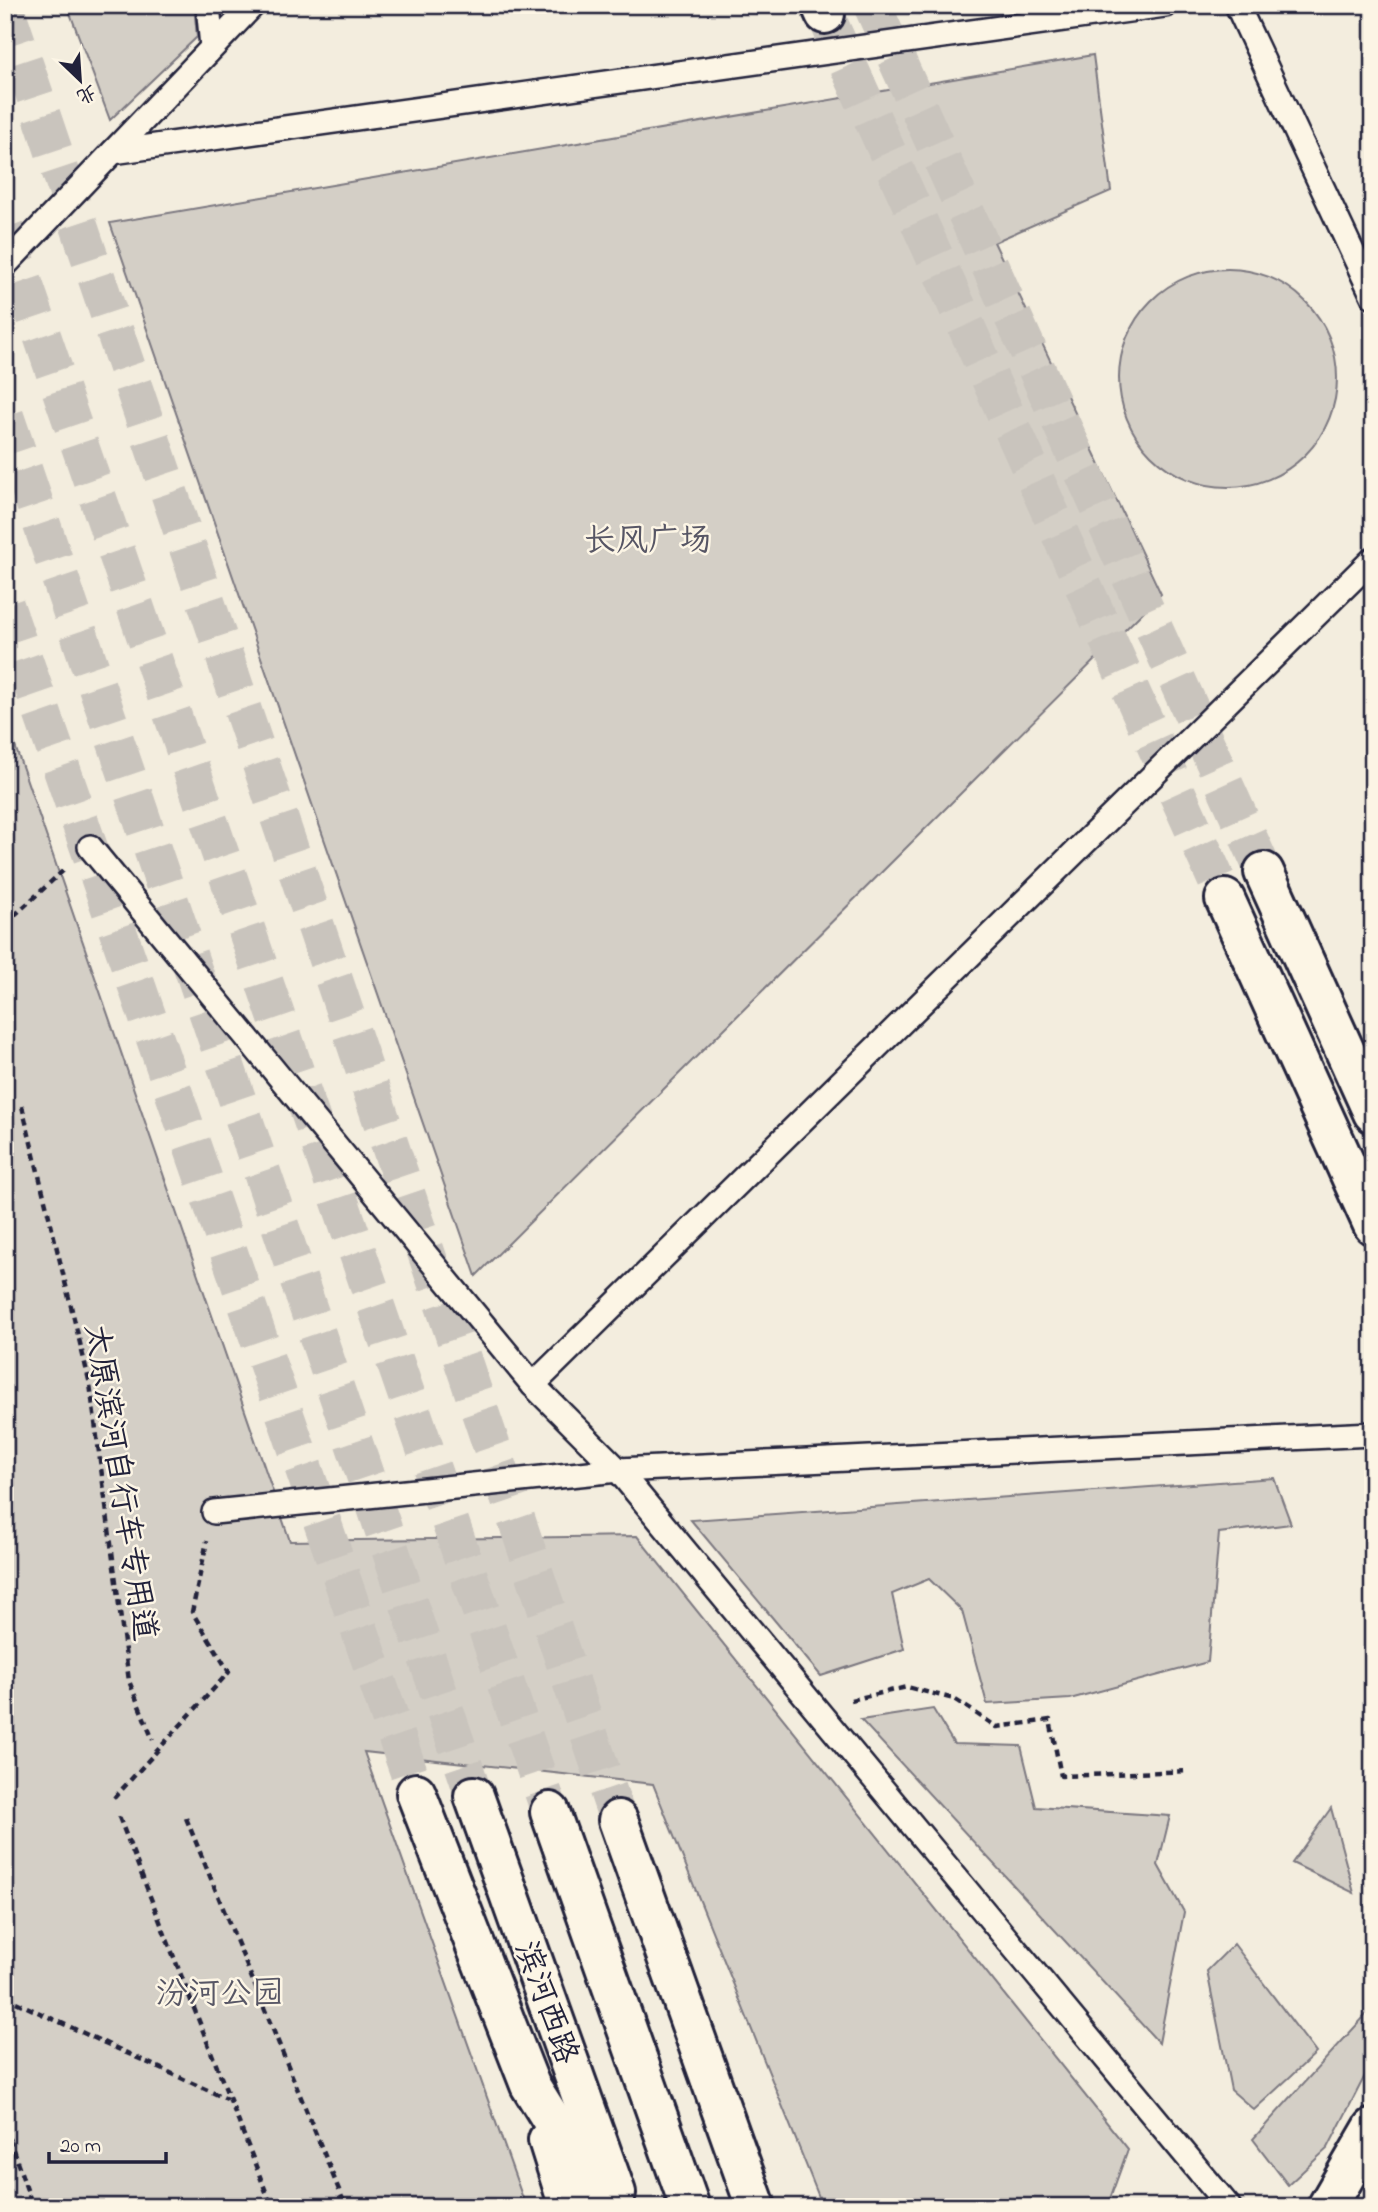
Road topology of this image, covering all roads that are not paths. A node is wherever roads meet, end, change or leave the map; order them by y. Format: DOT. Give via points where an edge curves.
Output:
graph roads {
  1 [pos="208,5"];
  2 [pos="253,5"];
  3 [pos="1165,5"];
  4 [pos="1237,5"];
  5 [pos="212,47"];
  6 [pos="113,152"];
  7 [pos="5,265"];
  8 [pos="1373,296"];
  9 [pos="1373,559"];
  10 [pos="90,847"];
  11 [pos="1264,873"];
  12 [pos="1225,899"];
  13 [pos="1373,1113"];
  14 [pos="1358,1153"];
  15 [pos="1373,1225"];
  16 [pos="533,1385"];
  17 [pos="1373,1434"];
  18 [pos="618,1470"];
  19 [pos="214,1512"];
  20 [pos="416,1793"];
  21 [pos="474,1796"];
  22 [pos="550,1812"];
  23 [pos="618,1820"];
  24 [pos="530,2085"];
  25 [pos="1373,2128"];
  26 [pos="569,2207"];
  27 [pos="606,2207"];
  28 [pos="621,2207"];
  29 [pos="690,2207"];
  30 [pos="756,2207"];
  31 [pos="1229,2207"];
  32 [pos="1326,2207"];
  1 -- 5 [label="street"];
  2 -- 5 [label="street"];
  3 -- 6 [label="street"];
  4 -- 8 [label="street"];
  5 -- 6 [label="street"];
  6 -- 7 [label="street"];
  9 -- 16 [label="street"];
  10 -- 16 [label="street"];
  11 -- 13 [label="main road"];
  12 -- 14 [label="main road"];
  14 -- 15 [label="main road"];
  16 -- 18 [label="street"];
  17 -- 18 [label="street"];
  18 -- 19 [label="street"];
  18 -- 31 [label="street"];
  20 -- 24 [label="main road"];
  21 -- 28 [label="main road, 滨河西路"];
  22 -- 29 [label="main road, 滨河西路"];
  23 -- 30 [label="main road"];
  24 -- 26 [label="main road"];
  24 -- 27 [label="main road"];
  25 -- 32 [label="main road"];
}
